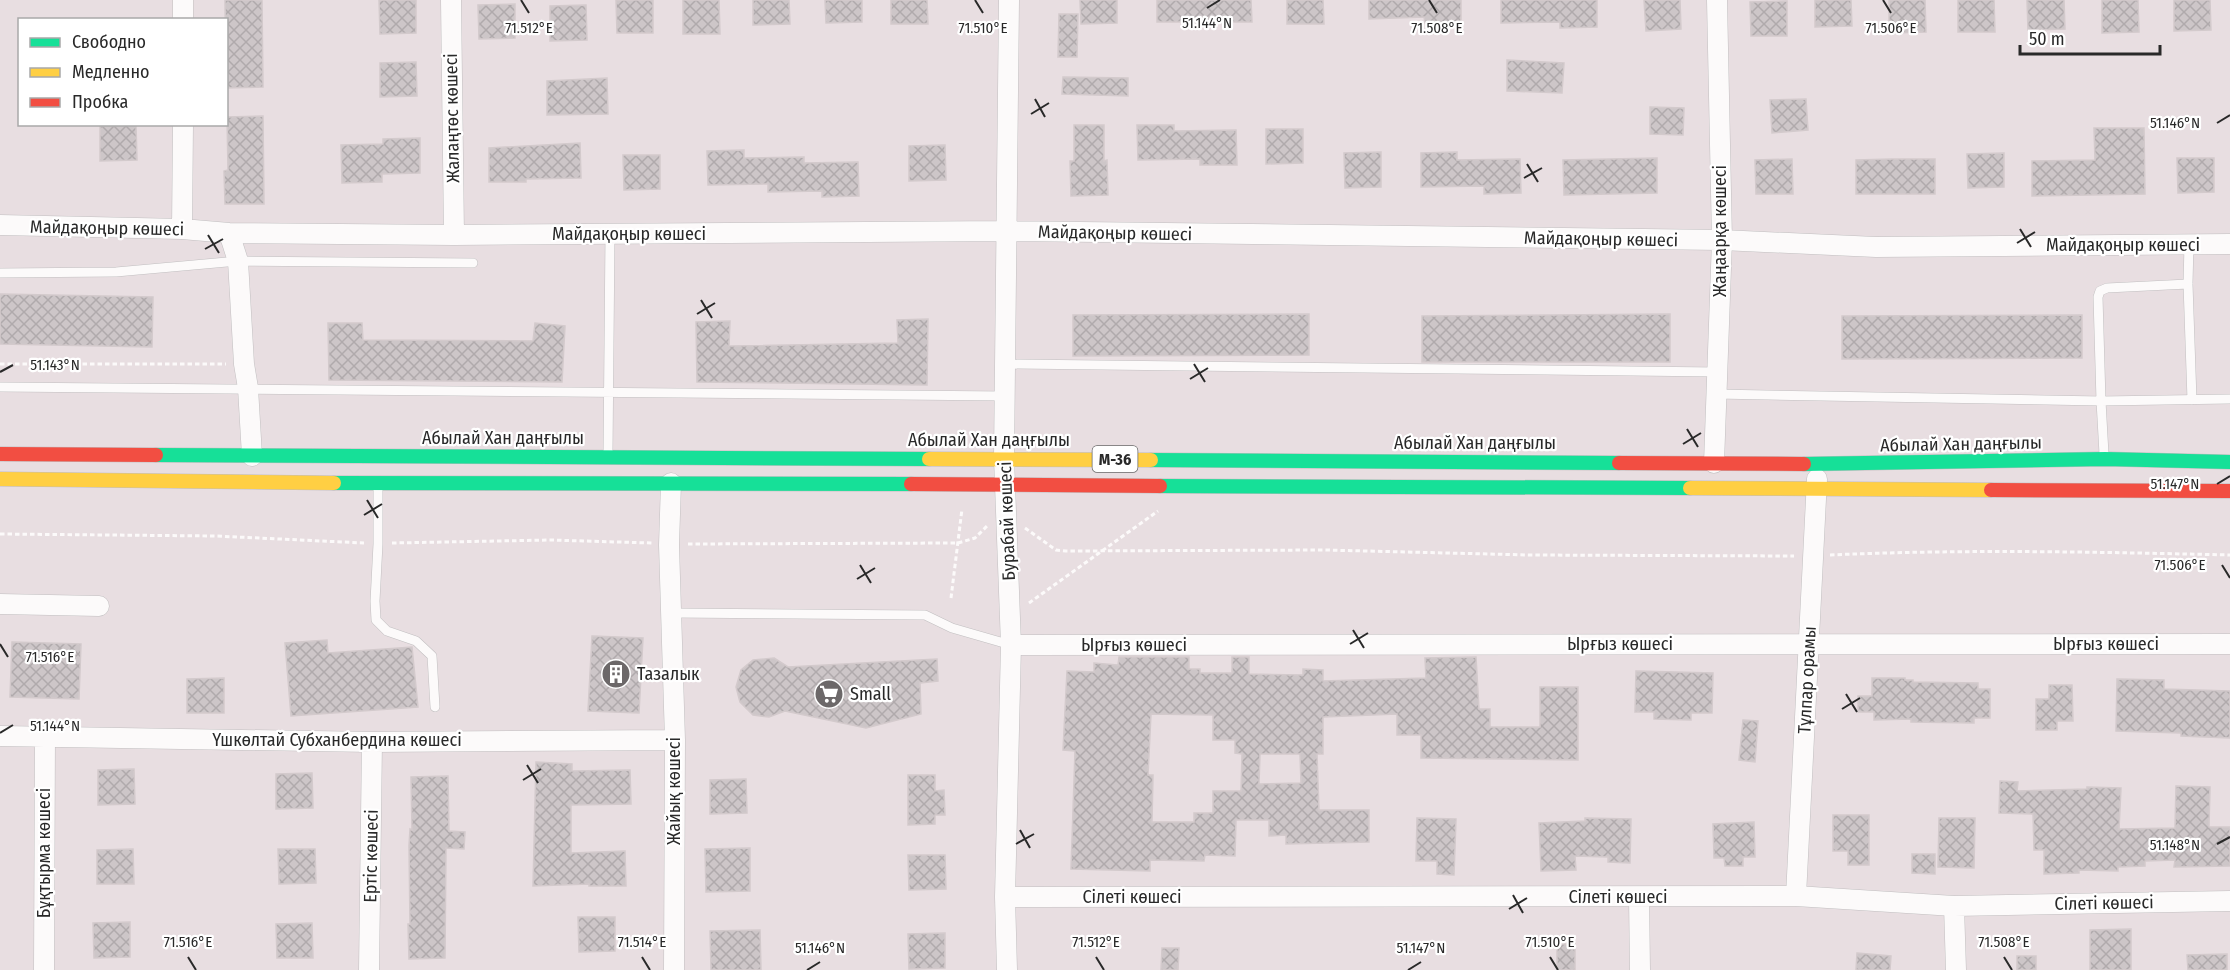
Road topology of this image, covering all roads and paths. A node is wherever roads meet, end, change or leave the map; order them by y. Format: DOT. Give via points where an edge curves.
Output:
graph roads {
  1 [pos="183,0"];
  2 [pos="451,0"];
  3 [pos="1009,0"];
  4 [pos="1717,0"];
  5 [pos="183,18"];
  6 [pos="183,126"];
  7 [pos="0,225"];
  8 [pos="182,229"];
  9 [pos="1006,231"];
  10 [pos="229,233"];
  11 [pos="610,234"];
  12 [pos="454,235"];
  13 [pos="1722,240"];
  14 [pos="2189,244"];
  15 [pos="2230,244"];
  16 [pos="238,261"];
  17 [pos="473,263"];
  18 [pos="0,273"];
  19 [pos="2188,284"];
  20 [pos="0,364"];
  21 [pos="244,364"];
  22 [pos="1005,364"];
  23 [pos="1717,372"];
  24 [pos="0,387"];
  25 [pos="249,388"];
  26 [pos="610,392"];
  27 [pos="1716,394"];
  28 [pos="1005,396"];
  29 [pos="2230,399"];
  30 [pos="2192,400"];
  31 [pos="2101,401"];
  32 [pos="0,454"];
  33 [pos="252,456"];
  34 [pos="608,457"];
  35 [pos="1005,458"];
  36 [pos="2104,459"];
  37 [pos="2230,462"];
  38 [pos="1714,463"];
  39 [pos="1819,464"];
  40 [pos="0,479"];
  41 [pos="671,483"];
  42 [pos="378,484"];
  43 [pos="1005,484"];
  44 [pos="1816,490"];
  45 [pos="2230,491"];
  46 [pos="963,502"];
  47 [pos="1151,506"];
  48 [pos="990,523"];
  49 [pos="1019,523"];
  50 [pos="0,534"];
  51 [pos="958,543"];
  52 [pos="378,544"];
  53 [pos="669,545"];
  54 [pos="1101,550"];
  55 [pos="2230,555"];
  56 [pos="1813,556"];
  57 [pos="951,598"];
  58 [pos="1029,603"];
  59 [pos="0,604"];
  60 [pos="99,606"];
  61 [pos="672,613"];
  62 [pos="1809,644"];
  63 [pos="2230,644"];
  64 [pos="1011,645"];
  65 [pos="435,707"];
  66 [pos="0,736"];
  67 [pos="45,736"];
  68 [pos="675,740"];
  69 [pos="372,742"];
  70 [pos="1796,896"];
  71 [pos="1005,897"];
  72 [pos="1639,897"];
  73 [pos="2230,901"];
  74 [pos="1954,906"];
  75 [pos="44,970"];
  76 [pos="369,970"];
  77 [pos="674,970"];
  78 [pos="1007,970"];
  79 [pos="1640,970"];
  80 [pos="1956,970"];
  1 -- 5 [label="street"];
  2 -- 12 [label="street, Жалаңтөс көшесі"];
  3 -- 9 [label="street, Бурабай көшесі"];
  4 -- 13 [label="street, Жаңаарқа көшесі"];
  6 -- 8 [label="street"];
  7 -- 8 [label="street, Майдақоңыр көшесі"];
  8 -- 10 [label="street, Майдақоңыр көшесі"];
  9 -- 11 [label="street, Майдақоңыр көшесі"];
  9 -- 13 [label="street, Майдақоңыр көшесі"];
  9 -- 22 [label="street, Бурабай көшесі"];
  10 -- 12 [label="street, Майдақоңыр көшесі"];
  10 -- 16 [label="street"];
  11 -- 12 [label="street, Майдақоңыр көшесі"];
  11 -- 26 [label="lane"];
  13 -- 14 [label="street, Майдақоңыр көшесі" via="1876,247"];
  13 -- 23 [label="street, Жаңаарқа көшесі"];
  14 -- 15 [label="street, Майдақоңыр көшесі"];
  14 -- 19 [label="lane"];
  16 -- 17 [label="lane"];
  16 -- 18 [label="lane" via="116,272"];
  16 -- 21 [label="street"];
  19 -- 30 [label="lane"];
  19 -- 31 [label="lane" via="2100,291"];
  20 -- 21 [label="path"];
  21 -- 25 [label="street"];
  22 -- 23 [label="lane"];
  22 -- 28 [label="street, Бурабай көшесі"];
  23 -- 27 [label="street, Жаңаарқа көшесі"];
  24 -- 25 [label="lane"];
  25 -- 26 [label="lane"];
  25 -- 33 [label="street"];
  26 -- 28 [label="lane"];
  26 -- 34 [label="lane"];
  27 -- 31 [label="lane"];
  27 -- 38 [label="street, Жаңаарқа көшесі"];
  28 -- 35 [label="street, Бурабай көшесі"];
  29 -- 30 [label="lane"];
  30 -- 31 [label="lane"];
  31 -- 36 [label="lane"];
  32 -- 33 [label="main road, Абылай Хан даңғылы / M-36"];
  33 -- 34 [label="main road, Абылай Хан даңғылы / M-36"];
  34 -- 35 [label="main road, Абылай Хан даңғылы / M-36"];
  35 -- 38 [label="main road, Абылай Хан даңғылы / M-36"];
  35 -- 43 [label="street, Бурабай көшесі"];
  36 -- 37 [label="main road, Абылай Хан даңғылы / M-36"];
  36 -- 39 [label="main road, Абылай Хан даңғылы / M-36"];
  38 -- 39 [label="main road, Абылай Хан даңғылы / M-36"];
  39 -- 44 [label="street, Тұлпар орамы"];
  40 -- 42 [label="main road, M-36"];
  41 -- 42 [label="main road, M-36"];
  41 -- 43 [label="main road, M-36"];
  41 -- 53 [label="street, Жайық көшесі"];
  42 -- 52 [label="lane"];
  43 -- 44 [label="main road, M-36"];
  43 -- 64 [label="street, Бурабай көшесі"];
  44 -- 45 [label="main road, M-36"];
  44 -- 56 [label="street, Тұлпар орамы"];
  46 -- 51 [label="path"];
  47 -- 54 [label="path" via="1160,510"];
  48 -- 51 [label="path" via="975,538"];
  49 -- 54 [label="path" via="1056,550"];
  50 -- 52 [label="path" via="216,536"];
  51 -- 53 [label="path"];
  51 -- 57 [label="path"];
  52 -- 53 [label="path" via="550,540"];
  52 -- 65 [label="lane" via="376,620 387,631 416,641 432,656"];
  53 -- 61 [label="street, Жайық көшесі"];
  54 -- 56 [label="path"];
  54 -- 58 [label="path"];
  55 -- 56 [label="path" via="2019,551"];
  56 -- 62 [label="street, Тұлпар орамы"];
  59 -- 60 [label="street"];
  61 -- 64 [label="lane" via="926,615 952,628"];
  61 -- 68 [label="street, Жайық көшесі"];
  62 -- 63 [label="street, Ырғыз көшесі"];
  62 -- 64 [label="street, Ырғыз көшесі"];
  62 -- 70 [label="street, Тұлпар орамы"];
  64 -- 71 [label="street, Бурабай көшесі"];
  66 -- 67 [label="street, Үшкөлтай Субханбердина көшесі"];
  67 -- 69 [label="street, Үшкөлтай Субханбердина көшесі"];
  67 -- 75 [label="street, Бұқтырма көшесі"];
  68 -- 69 [label="street, Үшкөлтай Субханбердина көшесі"];
  68 -- 77 [label="street, Жайық көшесі"];
  69 -- 76 [label="street, Ертіс көшесі"];
  70 -- 72 [label="street, Сілеті көшесі"];
  70 -- 74 [label="street, Сілеті көшесі"];
  71 -- 72 [label="street, Сілеті көшесі"];
  71 -- 78 [label="street, Бурабай көшесі"];
  72 -- 79 [label="street"];
  73 -- 74 [label="street, Сілеті көшесі"];
  74 -- 80 [label="street"];
}
